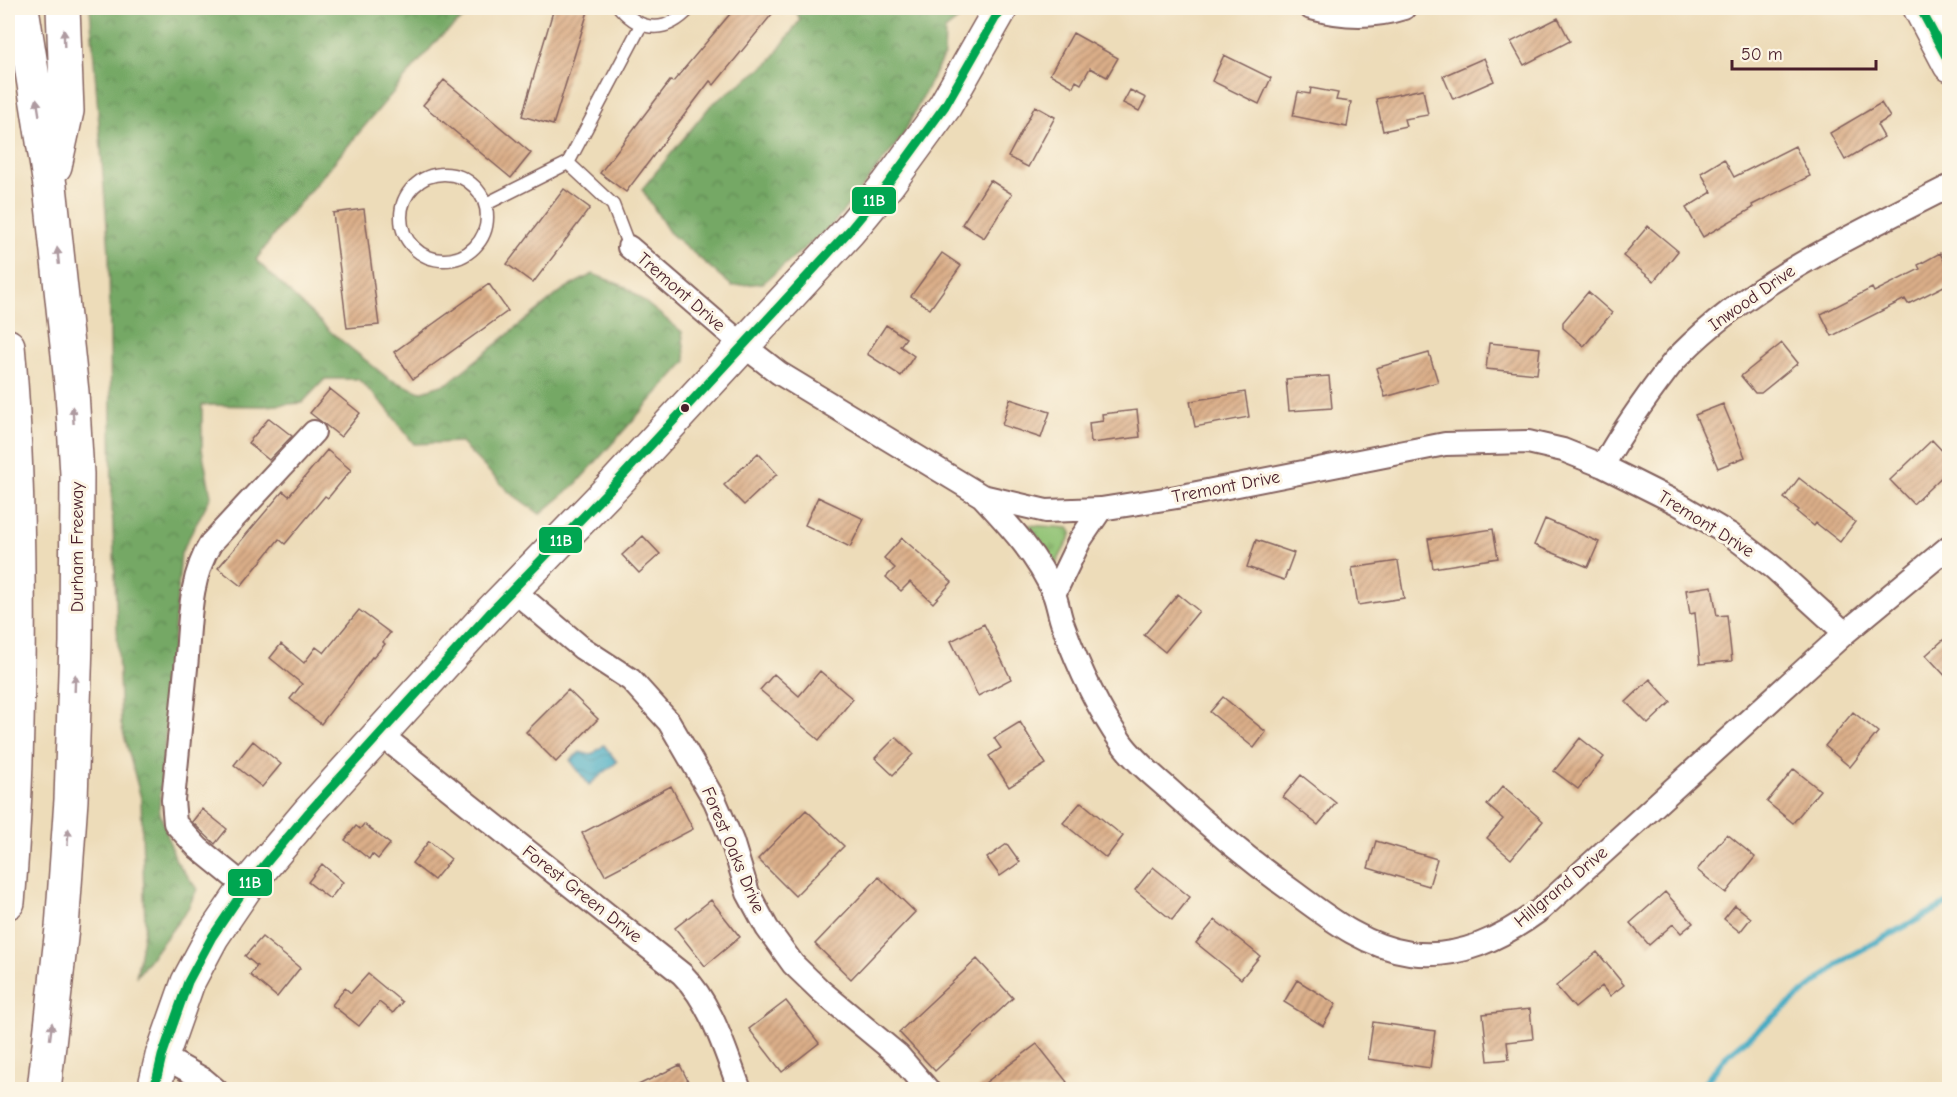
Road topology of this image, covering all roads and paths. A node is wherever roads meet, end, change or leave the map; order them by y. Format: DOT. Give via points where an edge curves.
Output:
graph roads {
  1 [pos="22,8"];
  2 [pos="63,8"];
  3 [pos="620,8"];
  4 [pos="690,8"];
  5 [pos="1002,8"];
  6 [pos="1311,8"];
  7 [pos="1404,8"];
  8 [pos="1920,8"];
  9 [pos="641,25"];
  10 [pos="1950,65"];
  11 [pos="568,163"];
  12 [pos="50,186"];
  13 [pos="1950,186"];
  14 [pos="486,204"];
  15 [pos="629,247"];
  16 [pos="8,346"];
  17 [pos="744,346"];
  18 [pos="314,432"];
  19 [pos="1603,466"];
  20 [pos="982,496"];
  21 [pos="1101,509"];
  22 [pos="1950,546"];
  23 [pos="513,590"];
  24 [pos="1054,594"];
  25 [pos="1845,633"];
  26 [pos="380,734"];
  27 [pos="246,887"];
  28 [pos="8,902"];
  29 [pos="162,1056"];
  30 [pos="44,1089"];
  31 [pos="154,1089"];
  32 [pos="216,1089"];
  33 [pos="740,1089"];
  34 [pos="928,1089"];
  12 -- 1 [label="main road, Durham Freeway, one-way"];
  12 -- 2 [label="main road, one-way" via="67,111"];
  3 -- 9 [label="lane"];
  4 -- 9 [label="lane" via="678,21 663,27"];
  5 -- 17 [label="main road" via="945,105 888,184"];
  6 -- 7 [label="street" via="1365,16"];
  8 -- 10 [label="main road"];
  9 -- 11 [label="lane"];
  11 -- 14 [label="lane"];
  11 -- 15 [label="lane" via="613,205"];
  30 -- 12 [label="main road, Durham Freeway, one-way" via="71,800 78,550 72,392"];
  13 -- 19 [label="street, Inwood Drive" via="1814,256 1733,308 1679,356 1635,413"];
  14 -- 14 [label="lane" via="472,183 459,176 430,175 411,188 402,205 401,220 407,240 422,254 445,261 466,255 482,240 488,224"];
  15 -- 17 [label="street, Tremont Drive"];
  16 -- 28 [label="main road" via="19,566 17,734"];
  17 -- 20 [label="street, Tremont Drive" via="779,373"];
  17 -- 23 [label="main road"];
  18 -- 27 [label="street" via="211,543 197,572 173,800 175,823 198,848"];
  19 -- 21 [label="street, Tremont Drive" via="1563,450 1528,442 1444,444"];
  19 -- 25 [label="street, Tremont Drive" via="1731,535 1774,568"];
  20 -- 21 [label="street, Tremont Drive" via="1046,511"];
  20 -- 24 [label="street, Hillgrand Drive" via="1010,526"];
  21 -- 24 [label="street" via="1080,540"];
  22 -- 25 [label="street, Hillgrand Drive"];
  23 -- 26 [label="main road"];
  23 -- 34 [label="street, Forest Oaks Drive" via="582,648 631,680 669,722 715,801 748,893 767,928 793,964 898,1055"];
  24 -- 25 [label="street, Hillgrand Drive" via="1090,691 1123,745 1232,846 1338,925 1383,946 1413,953 1438,954 1471,948 1520,925"];
  26 -- 27 [label="main road"];
  26 -- 33 [label="street, Forest Green Drive" via="692,983"];
  27 -- 29 [label="main road" via="199,960"];
  29 -- 31 [label="main road"];
  29 -- 32 [label="street"];
}
